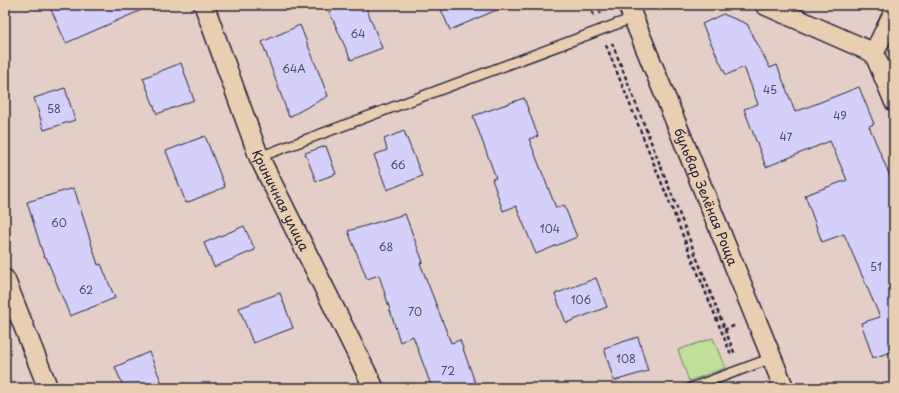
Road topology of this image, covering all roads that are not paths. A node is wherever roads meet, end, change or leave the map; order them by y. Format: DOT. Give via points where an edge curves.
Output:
graph roads {
  1 [pos="204,5"];
  2 [pos="765,5"];
  3 [pos="631,12"];
  4 [pos="894,12"];
  5 [pos="874,53"];
  6 [pos="894,101"];
  7 [pos="259,157"];
  8 [pos="5,279"];
  9 [pos="772,358"];
  10 [pos="48,388"];
  11 [pos="374,388"];
  12 [pos="691,388"];
  13 [pos="784,388"];
  1 -- 7 [label="street, Криничная улица"];
  2 -- 5 [label="street"];
  3 -- 7 [label="lane" via="603,29"];
  3 -- 9 [label="street, бульвар Зелёная Роща"];
  4 -- 5 [label="street"];
  5 -- 6 [label="street"];
  7 -- 11 [label="street, Криничная улица"];
  8 -- 10 [label="street"];
  9 -- 12 [label="lane"];
  9 -- 13 [label="street, бульвар Зелёная Роща"];
}
